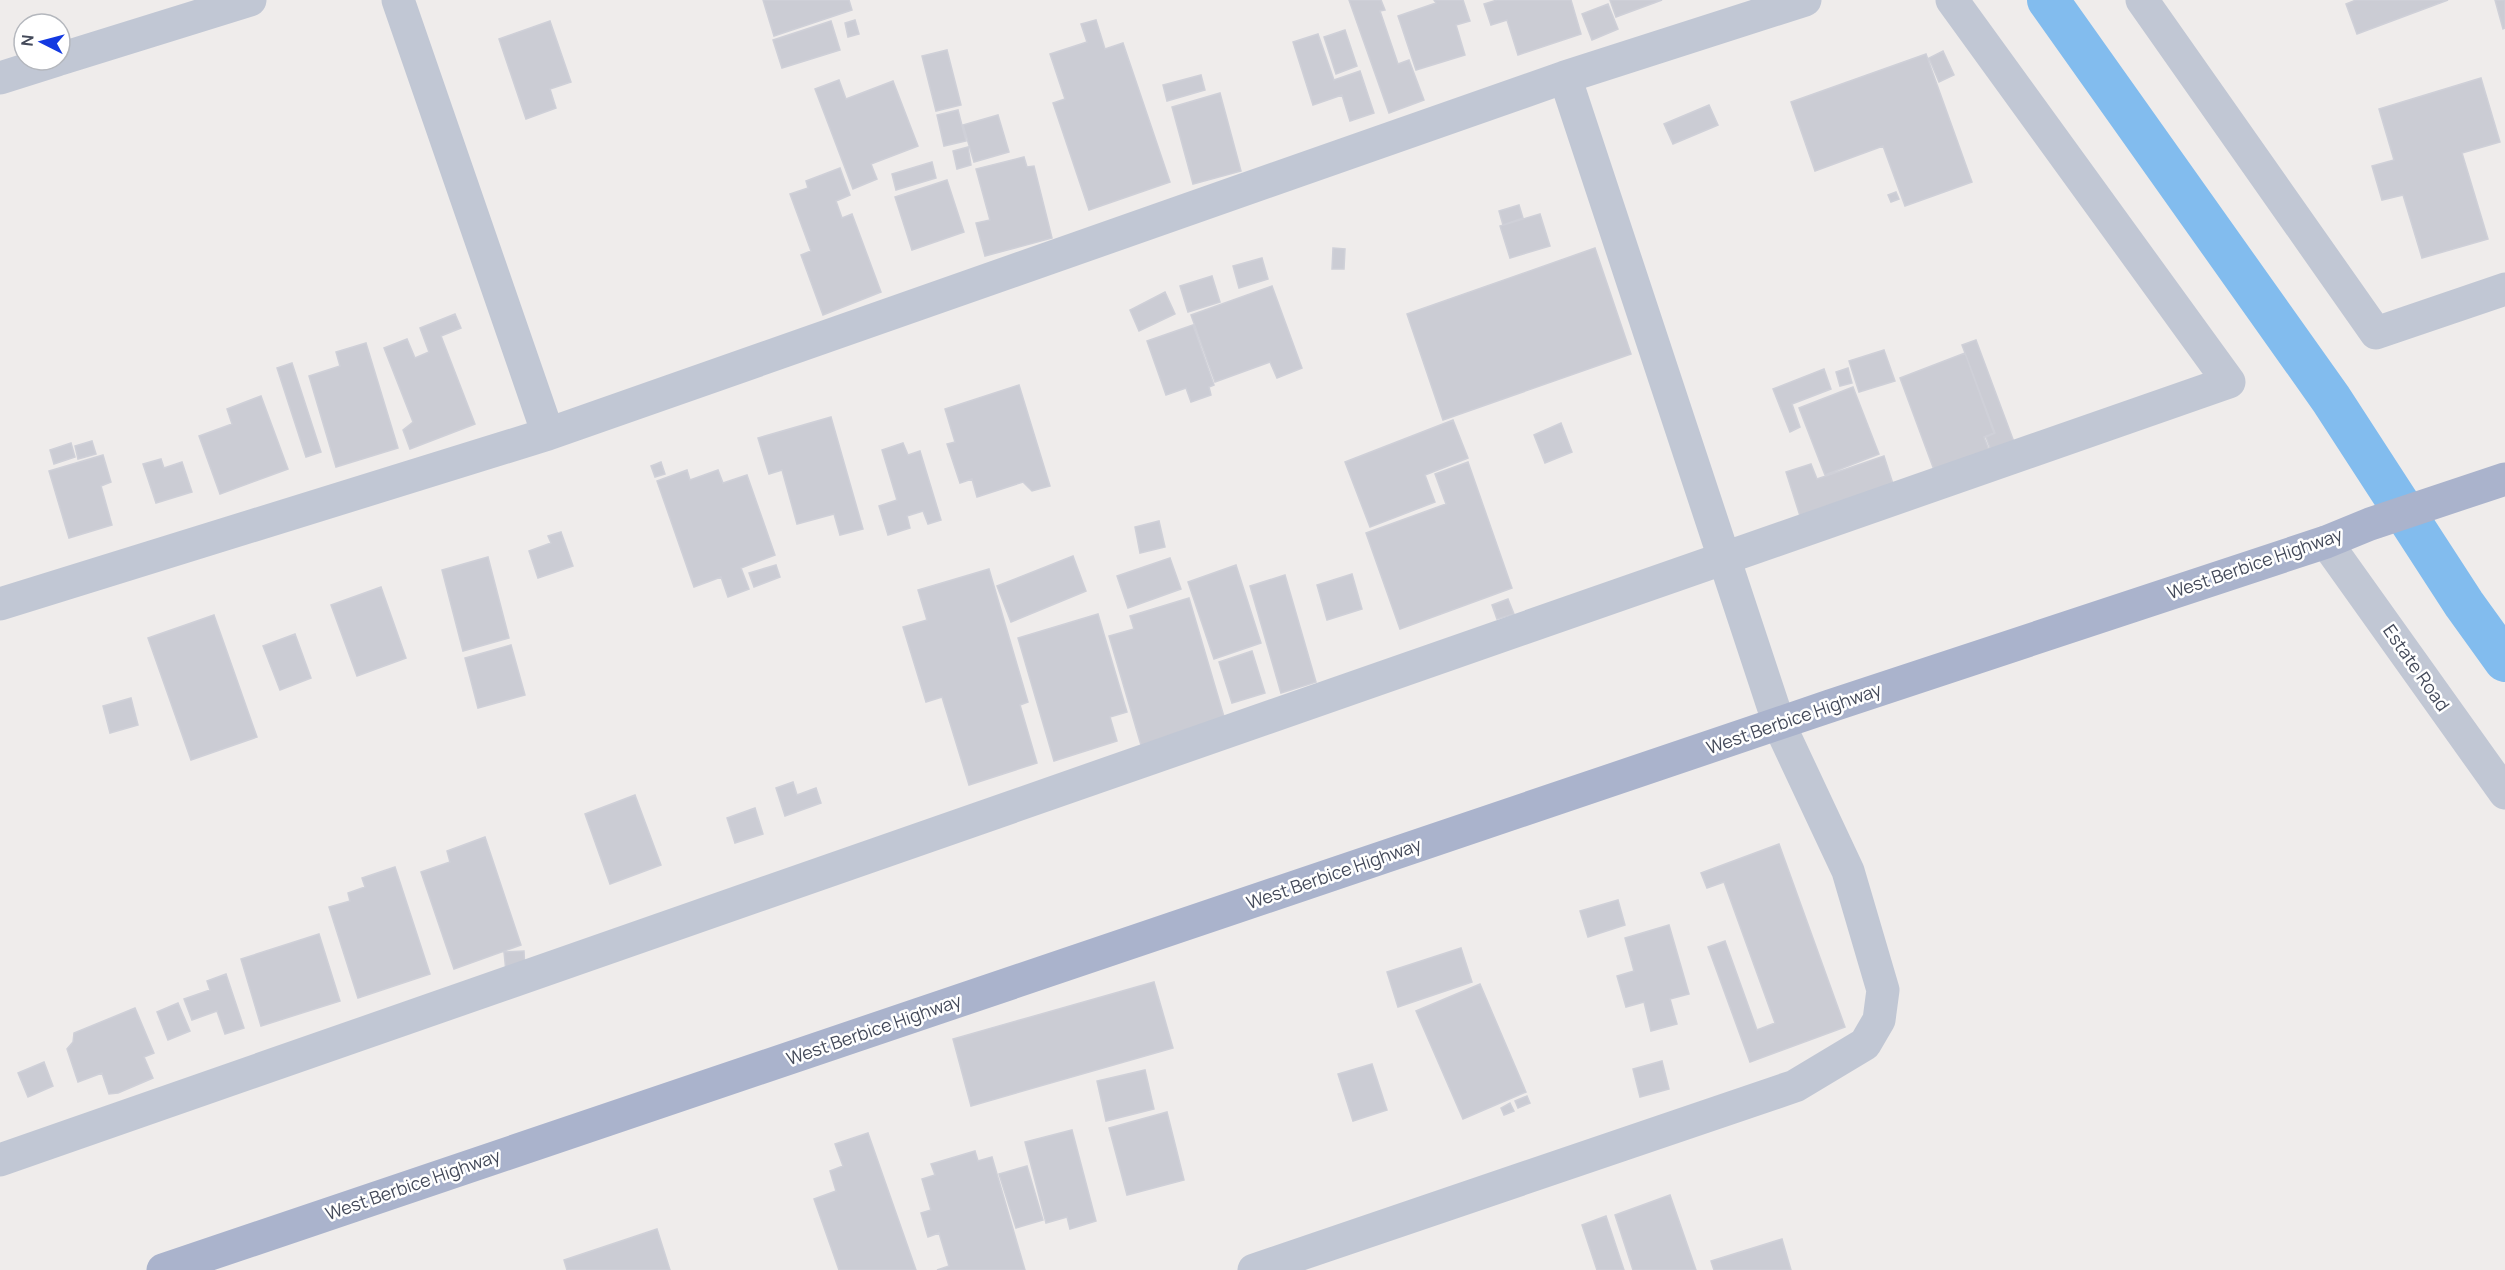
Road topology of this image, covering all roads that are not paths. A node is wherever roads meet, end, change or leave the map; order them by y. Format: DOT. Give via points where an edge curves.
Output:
graph roads {
  1 [pos="250,0"];
  2 [pos="398,0"];
  3 [pos="1805,0"];
  4 [pos="1952,0"];
  5 [pos="2142,0"];
  6 [pos="72,55"];
  7 [pos="18,72"];
  8 [pos="1565,77"];
  9 [pos="0,78"];
  10 [pos="2505,289"];
  11 [pos="548,434"];
  12 [pos="2503,482"];
  13 [pos="2326,542"];
  14 [pos="1725,560"];
  15 [pos="0,604"];
  16 [pos="1779,724"];
  17 [pos="2505,793"];
  18 [pos="0,1160"];
  19 [pos="163,1270"];
  20 [pos="1254,1270"];
  1 -- 6 [label="street"];
  2 -- 11 [label="street"];
  3 -- 8 [label="street"];
  4 -- 14 [label="street" via="2229,382"];
  5 -- 10 [label="street" via="2376,333"];
  7 -- 9 [label="street"];
  8 -- 11 [label="street"];
  8 -- 14 [label="street"];
  11 -- 15 [label="street"];
  12 -- 13 [label="main road, West Berbice Highway"];
  13 -- 16 [label="main road, West Berbice Highway"];
  13 -- 17 [label="street, Estate Road"];
  14 -- 16 [label="street"];
  14 -- 18 [label="street"];
  16 -- 19 [label="main road, West Berbice Highway"];
  16 -- 20 [label="street" via="1848,871 1883,990 1879,1020 1865,1044 1795,1086"];
}
